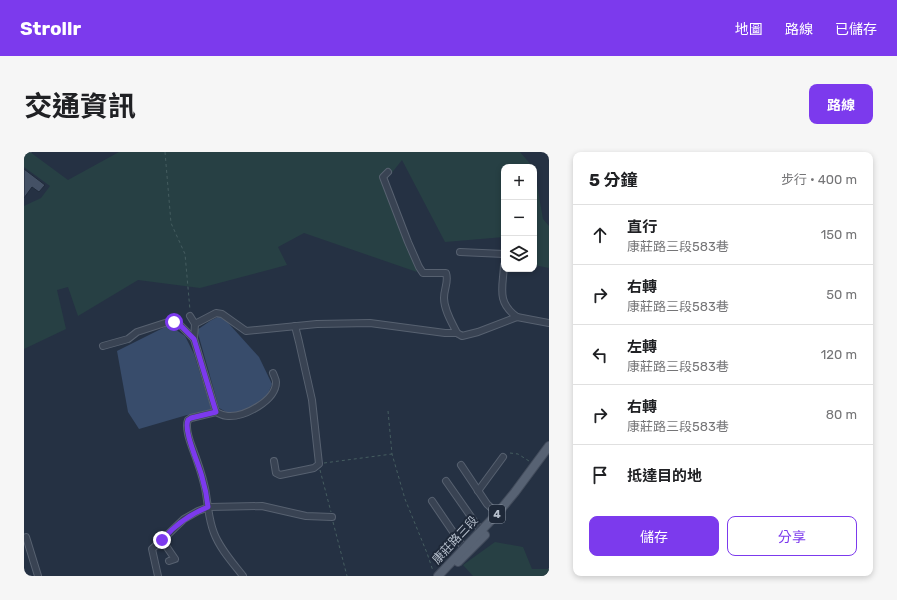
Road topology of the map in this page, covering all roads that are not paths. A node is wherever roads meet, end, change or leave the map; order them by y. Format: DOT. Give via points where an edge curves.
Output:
graph roads {
  1 [pos="388,172"];
  2 [pos="460,252"];
  3 [pos="501,254"];
  4 [pos="504,272"];
  5 [pos="190,316"];
  6 [pos="517,317"];
  7 [pos="549,323"];
  8 [pos="195,324"];
  9 [pos="295,326"];
  10 [pos="457,333"];
  11 [pos="194,339"];
  12 [pos="103,346"];
  13 [pos="273,373"];
  14 [pos="216,412"];
  15 [pos="549,446"];
  16 [pos="549,454"];
  17 [pos="503,457"];
  18 [pos="274,461"];
  19 [pos="461,465"];
  20 [pos="446,481"];
  21 [pos="478,491"];
  22 [pos="432,501"];
  23 [pos="208,507"];
  24 [pos="499,515"];
  25 [pos="332,517"];
  26 [pos="481,531"];
  27 [pos="26,538"];
  28 [pos="162,540"];
  29 [pos="464,548"];
  30 [pos="169,561"];
  31 [pos="38,576"];
  32 [pos="158,576"];
  33 [pos="243,576"];
  34 [pos="438,576"];
  35 [pos="445,576"];
  1 -- 10 [label="street" via="383,177 419,267 423,273 446,273 446,309"];
  2 -- 3 [label="street"];
  4 -- 6 [label="street" via="504,305"];
  5 -- 8 [label="street"];
  6 -- 7 [label="street"];
  6 -- 10 [label="street" via="478,332 462,336"];
  8 -- 9 [label="street" via="216,313 224,314 246,331"];
  8 -- 11 [label="street"];
  9 -- 10 [label="street" via="370,323"];
  9 -- 18 [label="street" via="312,400 319,464 314,468 280,475 276,473"];
  11 -- 12 [label="street" via="180,325 168,322 137,332 128,339"];
  11 -- 14 [label="street"];
  13 -- 14 [label="street" via="276,382 267,401 247,412 235,415 228,416"];
  14 -- 23 [label="street" via="191,418 186,425 202,476"];
  15 -- 24 [label="main road, 康莊路三段 / 4"];
  16 -- 24 [label="main road, 康莊路三段 / 4" via="519,496"];
  17 -- 21 [label="street"];
  19 -- 21 [label="street"];
  20 -- 26 [label="street"];
  21 -- 24 [label="street"];
  22 -- 29 [label="street"];
  23 -- 25 [label="street" via="262,506 306,516"];
  23 -- 28 [label="street" via="184,519"];
  23 -- 33 [label="street" via="214,533"];
  24 -- 26 [label="main road, 康莊路三段 / 4"];
  24 -- 35 [label="main road, 康莊路三段 / 4"];
  26 -- 29 [label="main road, 康莊路三段 / 4"];
  27 -- 31 [label="street"];
  28 -- 30 [label="street" via="176,559"];
  28 -- 32 [label="street" via="152,549"];
  29 -- 34 [label="main road, 康莊路三段 / 4"];
}
